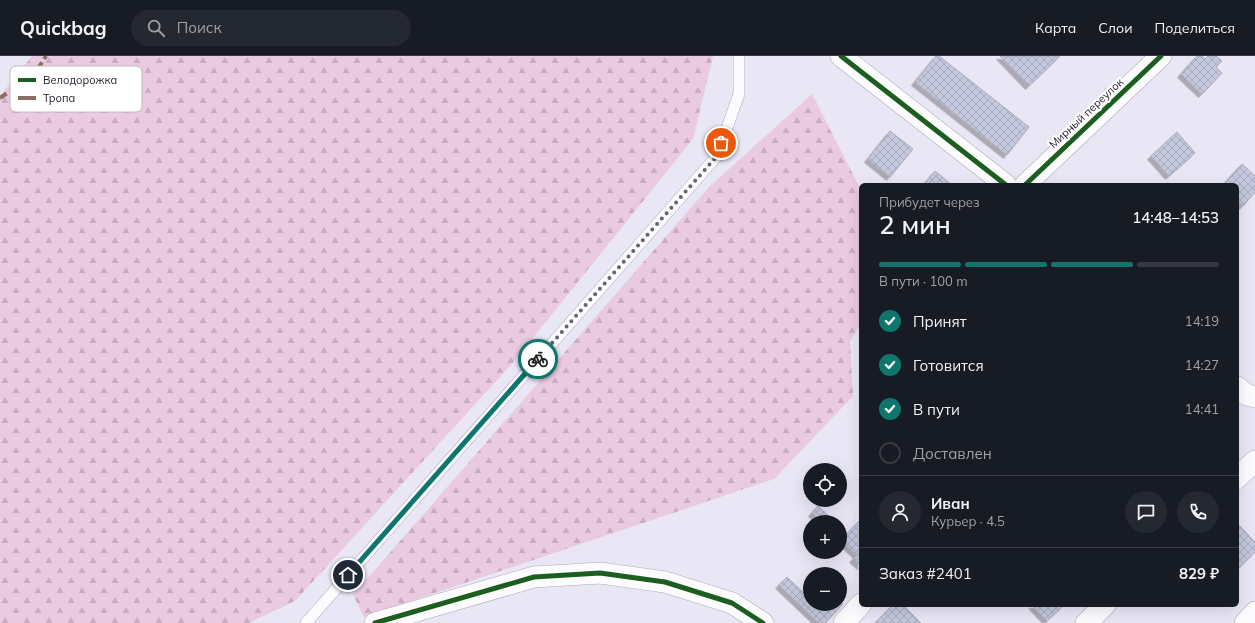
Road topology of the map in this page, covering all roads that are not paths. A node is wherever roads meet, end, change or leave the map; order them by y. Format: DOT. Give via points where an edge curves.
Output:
graph roads {
  1 [pos="739,56"];
  2 [pos="841,56"];
  3 [pos="1161,56"];
  4 [pos="1003,183"];
  5 [pos="1027,183"];
  6 [pos="1239,389"];
  7 [pos="1255,397"];
  8 [pos="1255,461"];
  9 [pos="1239,476"];
  10 [pos="859,606"];
  11 [pos="1103,607"];
  12 [pos="1255,612"];
  13 [pos="306,623"];
  14 [pos="375,623"];
  15 [pos="763,623"];
  16 [pos="844,623"];
  17 [pos="1086,623"];
  18 [pos="1245,623"];
  1 -- 13 [label="lane" via="739,94 717,156"];
  2 -- 4 [label="street"];
  3 -- 5 [label="street, Мирный переулок"];
  6 -- 7 [label="street"];
  8 -- 9 [label="street"];
  10 -- 16 [label="street"];
  11 -- 17 [label="street"];
  12 -- 18 [label="street"];
  14 -- 15 [label="street" via="534,576 600,573 665,582 732,603"];
}
